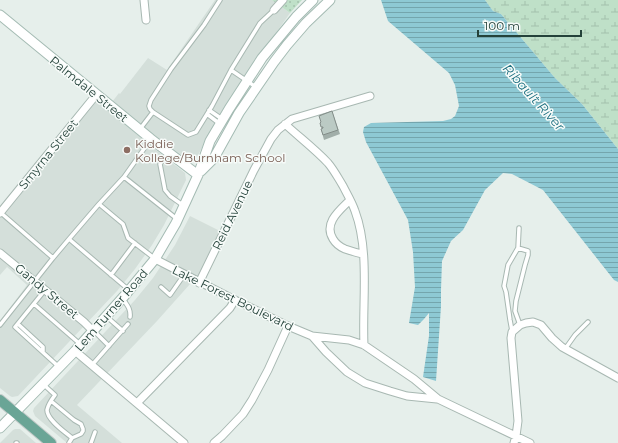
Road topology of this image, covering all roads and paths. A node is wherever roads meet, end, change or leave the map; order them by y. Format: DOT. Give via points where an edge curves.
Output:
graph roads {
  1 [pos="144,0"];
  2 [pos="220,0"];
  3 [pos="280,0"];
  4 [pos="283,0"];
  5 [pos="313,0"];
  6 [pos="330,0"];
  7 [pos="274,10"];
  8 [pos="0,15"];
  9 [pos="146,20"];
  10 [pos="231,70"];
  11 [pos="247,81"];
  12 [pos="256,87"];
  13 [pos="96,94"];
  14 [pos="370,96"];
  15 [pos="209,110"];
  16 [pos="153,112"];
  17 [pos="207,114"];
  18 [pos="222,122"];
  19 [pos="284,124"];
  20 [pos="140,130"];
  21 [pos="151,139"];
  22 [pos="168,153"];
  23 [pos="198,175"];
  24 [pos="124,177"];
  25 [pos="350,200"];
  26 [pos="99,204"];
  27 [pos="184,206"];
  28 [pos="0,212"];
  29 [pos="178,219"];
  30 [pos="519,228"];
  31 [pos="69,239"];
  32 [pos="135,243"];
  33 [pos="518,248"];
  34 [pos="0,253"];
  35 [pos="363,254"];
  36 [pos="53,258"];
  37 [pos="155,259"];
  38 [pos="111,275"];
  39 [pos="184,275"];
  40 [pos="35,281"];
  41 [pos="199,283"];
  42 [pos="161,287"];
  43 [pos="45,290"];
  44 [pos="129,290"];
  45 [pos="122,298"];
  46 [pos="235,300"];
  47 [pos="34,304"];
  48 [pos="106,316"];
  49 [pos="130,317"];
  50 [pos="588,322"];
  51 [pos="128,324"];
  52 [pos="0,325"];
  53 [pos="520,325"];
  54 [pos="288,326"];
  55 [pos="93,331"];
  56 [pos="122,331"];
  57 [pos="512,332"];
  58 [pos="312,336"];
  59 [pos="364,345"];
  60 [pos="109,346"];
  61 [pos="78,348"];
  62 [pos="564,348"];
  63 [pos="92,365"];
  64 [pos="60,367"];
  65 [pos="618,378"];
  66 [pos="43,384"];
  67 [pos="438,399"];
  68 [pos="0,400"];
  69 [pos="51,401"];
  70 [pos="137,403"];
  71 [pos="15,413"];
  72 [pos="0,428"];
  73 [pos="95,432"];
  74 [pos="72,438"];
  75 [pos="515,440"];
  76 [pos="52,443"];
  77 [pos="69,443"];
  78 [pos="91,443"];
  79 [pos="184,443"];
  80 [pos="214,443"];
  81 [pos="530,443"];
  1 -- 9 [label="street"];
  2 -- 16 [label="lane" via="151,100 149,106"];
  3 -- 7 [label="street"];
  4 -- 7 [label="street"];
  5 -- 11 [label="main road, Lem Turner Road" via="262,58"];
  6 -- 12 [label="main road, Lem Turner Road" via="287,45"];
  7 -- 10 [label="lane" via="260,23"];
  8 -- 13 [label="main road, Palmdale Street"];
  10 -- 11 [label="lane"];
  10 -- 15 [label="lane"];
  11 -- 12 [label="lane"];
  11 -- 18 [label="main road, Lem Turner Road"];
  12 -- 23 [label="main road, Lem Turner Road" via="214,158"];
  13 -- 20 [label="main road, Palmdale Street"];
  13 -- 28 [label="street, Smyrna Street"];
  14 -- 19 [label="street, Reid Avenue" via="303,115"];
  15 -- 17 [label="lane"];
  15 -- 18 [label="lane"];
  16 -- 17 [label="lane" via="188,135 196,132"];
  16 -- 20 [label="lane"];
  17 -- 18 [label="lane"];
  18 -- 23 [label="main road, Lem Turner Road" via="210,141"];
  19 -- 25 [label="street" via="328,163"];
  19 -- 41 [label="street, Reid Avenue" via="271,139"];
  20 -- 21 [label="main road, Palmdale Street"];
  21 -- 22 [label="main road, Palmdale Street"];
  21 -- 24 [label="lane"];
  22 -- 23 [label="main road, Palmdale Street"];
  22 -- 27 [label="lane" via="160,164 165,190"];
  23 -- 27 [label="main road, Lem Turner Road"];
  24 -- 26 [label="lane"];
  24 -- 29 [label="lane"];
  25 -- 35 [label="street" via="359,223"];
  25 -- 35 [label="street" via="336,214 330,230 336,244"];
  26 -- 31 [label="lane"];
  26 -- 32 [label="lane" via="123,224 128,238"];
  27 -- 29 [label="main road, Lem Turner Road"];
  28 -- 36 [label="lane"];
  29 -- 37 [label="main road, Lem Turner Road"];
  30 -- 33 [label="lane"];
  31 -- 36 [label="lane"];
  31 -- 38 [label="lane"];
  32 -- 37 [label="lane"];
  32 -- 38 [label="lane"];
  33 -- 53 [label="lane" via="528,251 516,300 515,311"];
  33 -- 57 [label="lane" via="508,265 504,286"];
  34 -- 40 [label="street, Gandy Street"];
  35 -- 59 [label="street"];
  36 -- 40 [label="lane"];
  37 -- 39 [label="street, Lake Forest Boulevard"];
  37 -- 44 [label="main road, Lem Turner Road"];
  38 -- 44 [label="lane"];
  39 -- 41 [label="street, Lake Forest Boulevard"];
  39 -- 42 [label="lane" via="170,295"];
  40 -- 43 [label="street, Gandy Street"];
  40 -- 52 [label="lane"];
  41 -- 46 [label="street, Lake Forest Boulevard"];
  43 -- 47 [label="lane"];
  43 -- 55 [label="street, Gandy Street"];
  44 -- 45 [label="main road, Lem Turner Road"];
  45 -- 48 [label="main road, Lem Turner Road"];
  45 -- 49 [label="lane" via="130,308"];
  46 -- 54 [label="street, Lake Forest Boulevard"];
  46 -- 70 [label="street"];
  47 -- 61 [label="lane"];
  47 -- 64 [label="lane" via="16,327"];
  48 -- 55 [label="main road, Lem Turner Road"];
  48 -- 56 [label="lane"];
  50 -- 62 [label="lane"];
  51 -- 56 [label="lane"];
  53 -- 57 [label="street"];
  53 -- 62 [label="street" via="533,322 540,325"];
  54 -- 58 [label="street, Lake Forest Boulevard"];
  54 -- 80 [label="street" via="252,400 243,414"];
  55 -- 60 [label="lane"];
  55 -- 61 [label="main road, Lem Turner Road"];
  56 -- 60 [label="lane"];
  57 -- 75 [label="street" via="518,421"];
  58 -- 59 [label="street, Lake Forest Boulevard" via="349,340"];
  58 -- 67 [label="street, Lake Forest Boulevard" via="347,372 365,383 407,396"];
  59 -- 67 [label="street, Lake Forest Boulevard" via="414,379"];
  60 -- 63 [label="lane"];
  61 -- 63 [label="street"];
  61 -- 64 [label="main road, Lem Turner Road"];
  62 -- 65 [label="street"];
  63 -- 70 [label="street"];
  64 -- 66 [label="main road, Lem Turner Road"];
  66 -- 69 [label="lane" via="55,395"];
  66 -- 71 [label="main road, Lem Turner Road"];
  67 -- 75 [label="street, Lake Forest Boulevard"];
  68 -- 71 [label="main road"];
  69 -- 74 [label="lane" via="47,410 50,417"];
  69 -- 74 [label="lane" via="81,424 83,431"];
  70 -- 79 [label="street"];
  71 -- 72 [label="main road, Lem Turner Road"];
  71 -- 76 [label="main road"];
  73 -- 78 [label="lane"];
  74 -- 77 [label="lane"];
  75 -- 81 [label="street, Lake Forest Boulevard"];
}
